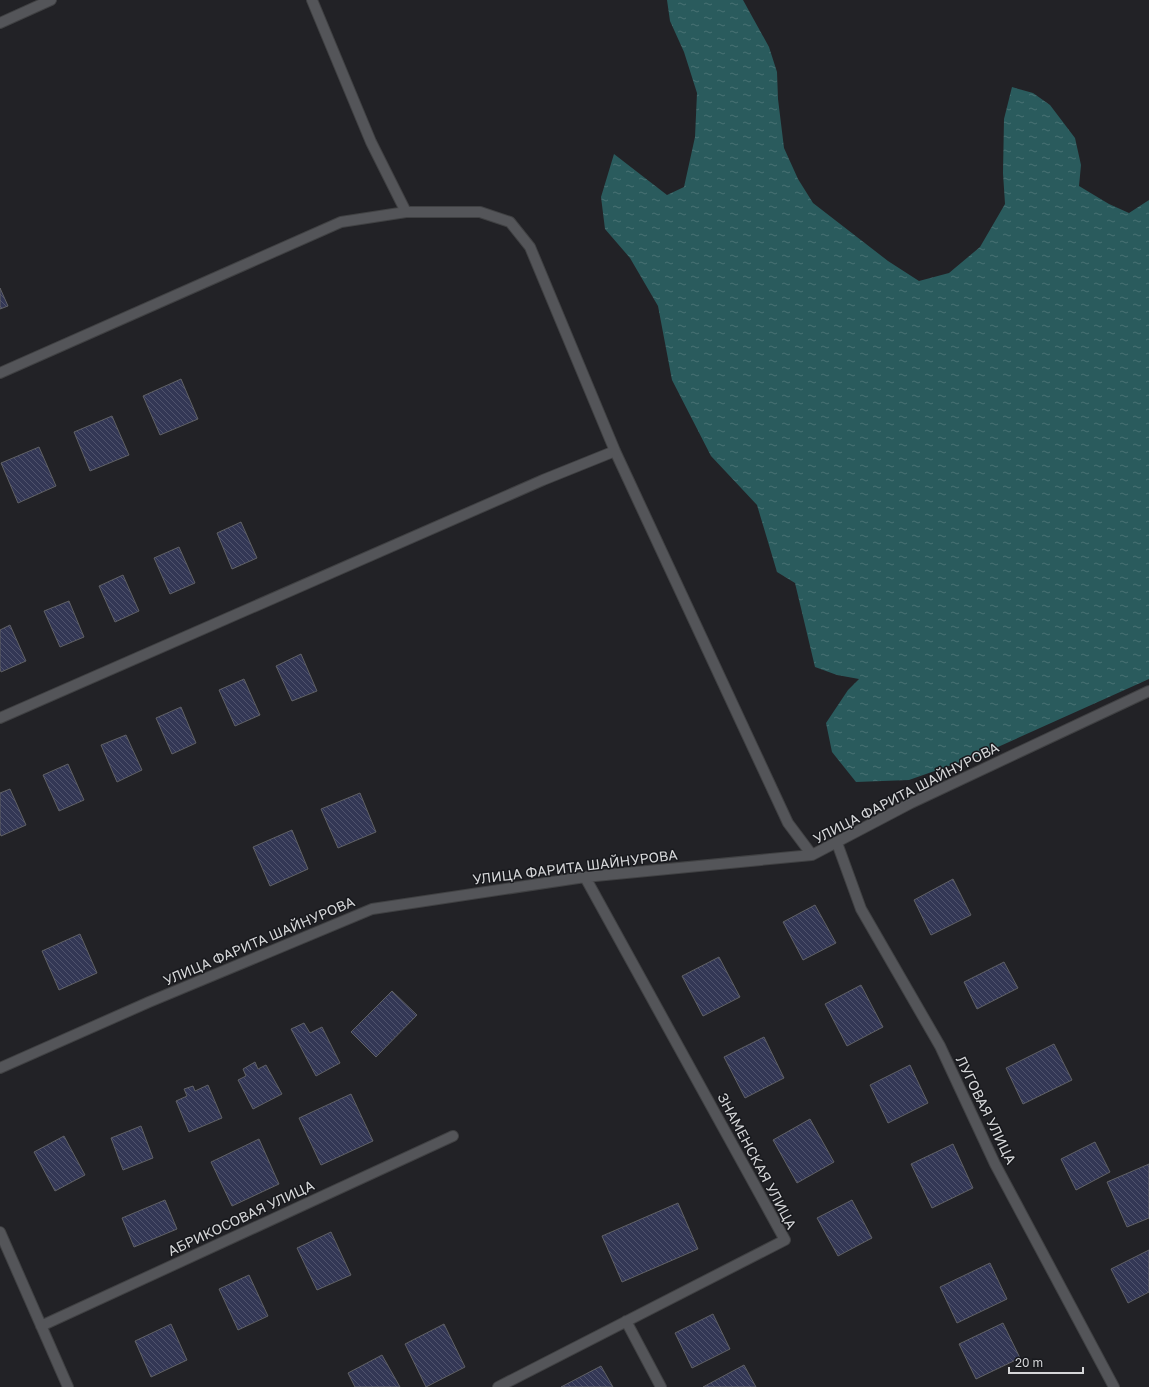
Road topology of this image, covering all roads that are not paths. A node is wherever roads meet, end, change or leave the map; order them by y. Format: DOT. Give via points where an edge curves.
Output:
graph roads {
  1 [pos="51,0"];
  2 [pos="312,0"];
  3 [pos="0,23"];
  4 [pos="406,212"];
  5 [pos="0,373"];
  6 [pos="615,451"];
  7 [pos="1149,691"];
  8 [pos="0,718"];
  9 [pos="837,843"];
  10 [pos="812,855"];
  11 [pos="585,877"];
  12 [pos="0,1068"];
  13 [pos="453,1136"];
  14 [pos="0,1232"];
  15 [pos="626,1321"];
  16 [pos="41,1326"];
  17 [pos="68,1387"];
  18 [pos="498,1387"];
  19 [pos="661,1387"];
  20 [pos="1114,1387"];
  1 -- 3 [label="street"];
  2 -- 4 [label="street" via="371,142"];
  4 -- 5 [label="street" via="341,222"];
  4 -- 6 [label="street" via="480,212 510,222 530,247"];
  6 -- 8 [label="street" via="543,480"];
  6 -- 10 [label="street" via="788,823"];
  7 -- 9 [label="street, УЛИЦА ФАРИТА ШАЙНУРОВА" via="911,803"];
  9 -- 10 [label="street, УЛИЦА ФАРИТА ШАЙНУРОВА"];
  9 -- 20 [label="street, ЛУГОВАЯ УЛИЦА" via="861,909 940,1046 995,1164"];
  10 -- 11 [label="street, УЛИЦА ФАРИТА ШАЙНУРОВА"];
  11 -- 12 [label="street, УЛИЦА ФАРИТА ШАЙНУРОВА" via="372,909 149,1002"];
  11 -- 15 [label="street, ЗНАМЕНСКАЯ УЛИЦА" via="785,1240"];
  13 -- 16 [label="street, АБРИКОСОВАЯ УЛИЦА"];
  14 -- 16 [label="street"];
  15 -- 18 [label="street, ЗНАМЕНСКАЯ УЛИЦА"];
  15 -- 19 [label="street"];
  16 -- 17 [label="street"];
}
